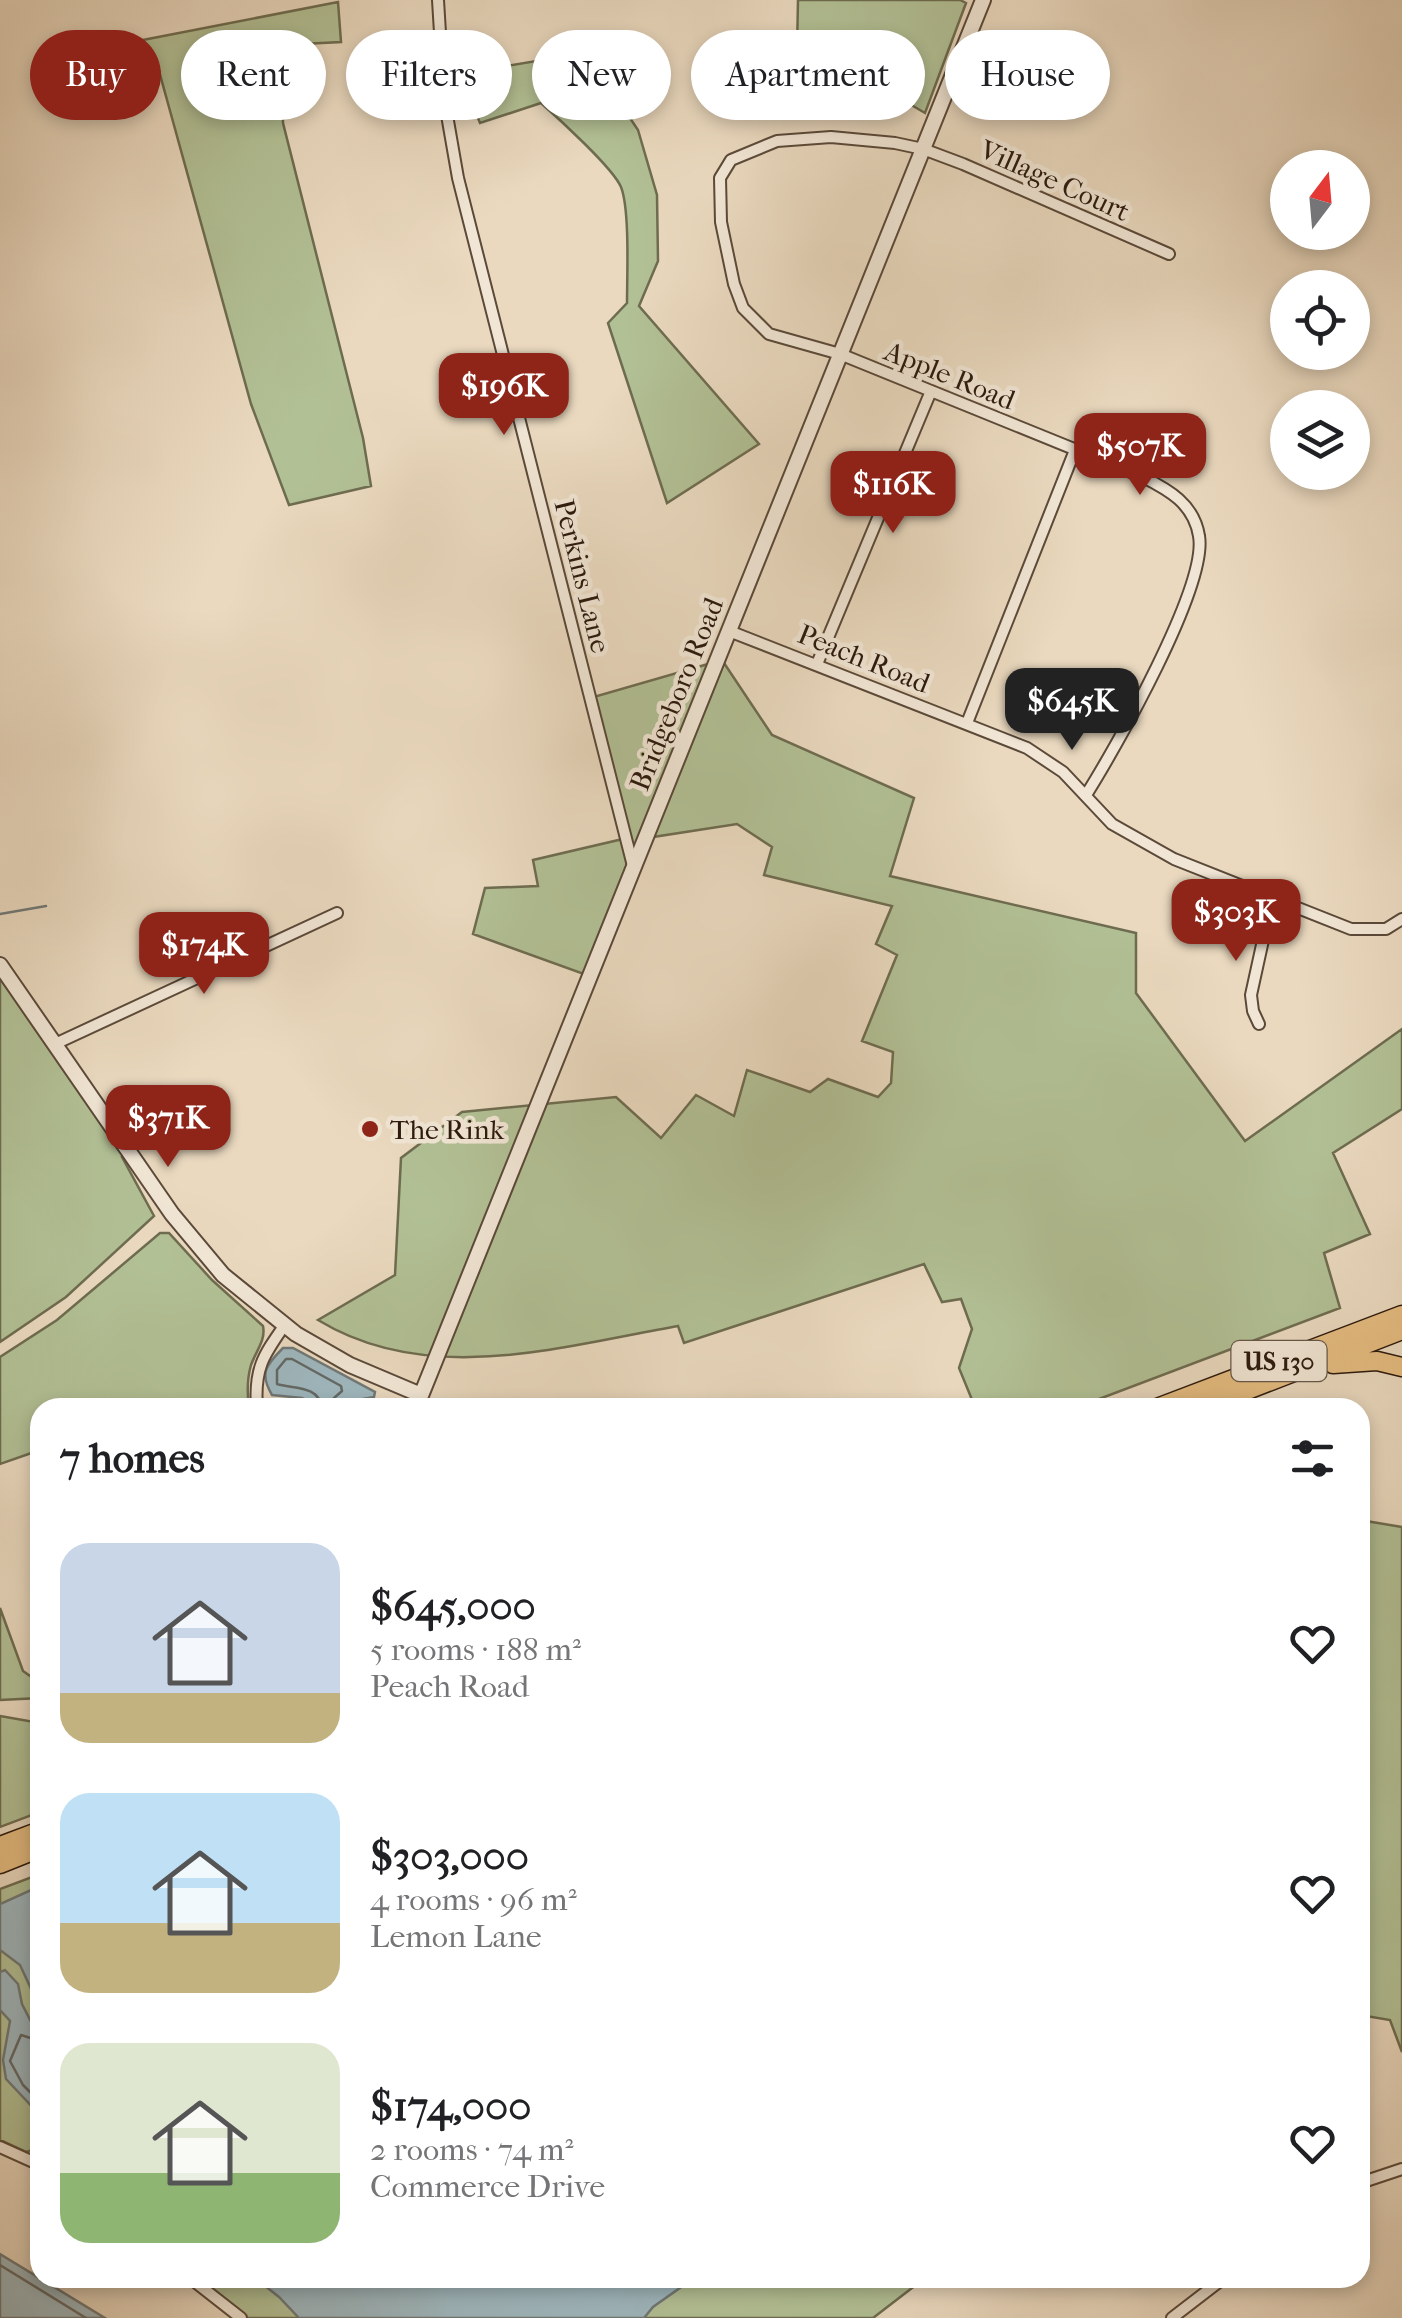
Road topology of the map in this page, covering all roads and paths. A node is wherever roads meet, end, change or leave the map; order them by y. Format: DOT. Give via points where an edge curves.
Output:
graph roads {
  1 [pos="439,0"];
  2 [pos="984,0"];
  3 [pos="923,149"];
  4 [pos="1168,254"];
  5 [pos="840,354"];
  6 [pos="931,391"];
  7 [pos="1075,450"];
  8 [pos="729,632"];
  9 [pos="817,664"];
  10 [pos="967,723"];
  11 [pos="1086,795"];
  12 [pos="633,868"];
  13 [pos="1272,899"];
  14 [pos="337,913"];
  15 [pos="1402,920"];
  16 [pos="0,964"];
  17 [pos="1259,1024"];
  18 [pos="55,1044"];
  19 [pos="1402,1314"];
  20 [pos="284,1326"];
  21 [pos="1402,1330"];
  22 [pos="1312,1365"];
  23 [pos="1402,1366"];
  24 [pos="257,1398"];
  25 [pos="412,1398"];
  26 [pos="419,1398"];
  27 [pos="1182,1398"];
  28 [pos="1226,1398"];
  29 [pos="30,1835"];
  30 [pos="0,1846"];
  31 [pos="30,1852"];
  32 [pos="0,1864"];
  33 [pos="0,2147"];
  34 [pos="30,2160"];
  35 [pos="1402,2169"];
  36 [pos="1370,2180"];
  37 [pos="203,2288"];
  38 [pos="1211,2288"];
  39 [pos="242,2318"];
  40 [pos="1172,2318"];
  1 -- 12 [label="street, Perkins Lane" via="444,98 458,178"];
  2 -- 3 [label="street, Bridgeboro Road"];
  3 -- 4 [label="street, Village Court"];
  3 -- 5 [label="street, Bridgeboro Road"];
  3 -- 5 [label="street, Village Court" via="868,138 804,137 752,149 731,160 720,178 727,258 743,308 769,334"];
  5 -- 6 [label="street, Apple Road"];
  5 -- 8 [label="street, Bridgeboro Road"];
  6 -- 7 [label="street, Apple Road"];
  6 -- 9 [label="street"];
  7 -- 10 [label="street"];
  7 -- 11 [label="street, Apple Road" via="1176,496 1192,514 1200,548 1164,650"];
  8 -- 9 [label="street, Peach Road"];
  8 -- 12 [label="street, Bridgeboro Road"];
  9 -- 10 [label="street, Peach Road"];
  10 -- 11 [label="street, Peach Road" via="1027,748"];
  11 -- 13 [label="street, Peach Road" via="1112,824 1148,846"];
  12 -- 26 [label="street, Bridgeboro Road"];
  13 -- 15 [label="street, Peach Road" via="1352,929 1386,929"];
  13 -- 17 [label="street" via="1252,996"];
  14 -- 18 [label="street"];
  16 -- 18 [label="street"];
  18 -- 20 [label="street" via="196,1246"];
  19 -- 27 [label="highway, US 130"];
  20 -- 24 [label="street" via="256,1373"];
  20 -- 25 [label="street"];
  21 -- 22 [label="highway, US 130"];
  22 -- 23 [label="highway"];
  22 -- 28 [label="highway, US 130"];
  29 -- 30 [label="highway"];
  31 -- 32 [label="highway"];
  33 -- 34 [label="street"];
  35 -- 36 [label="street"];
  37 -- 39 [label="street"];
  38 -- 40 [label="street"];
}
